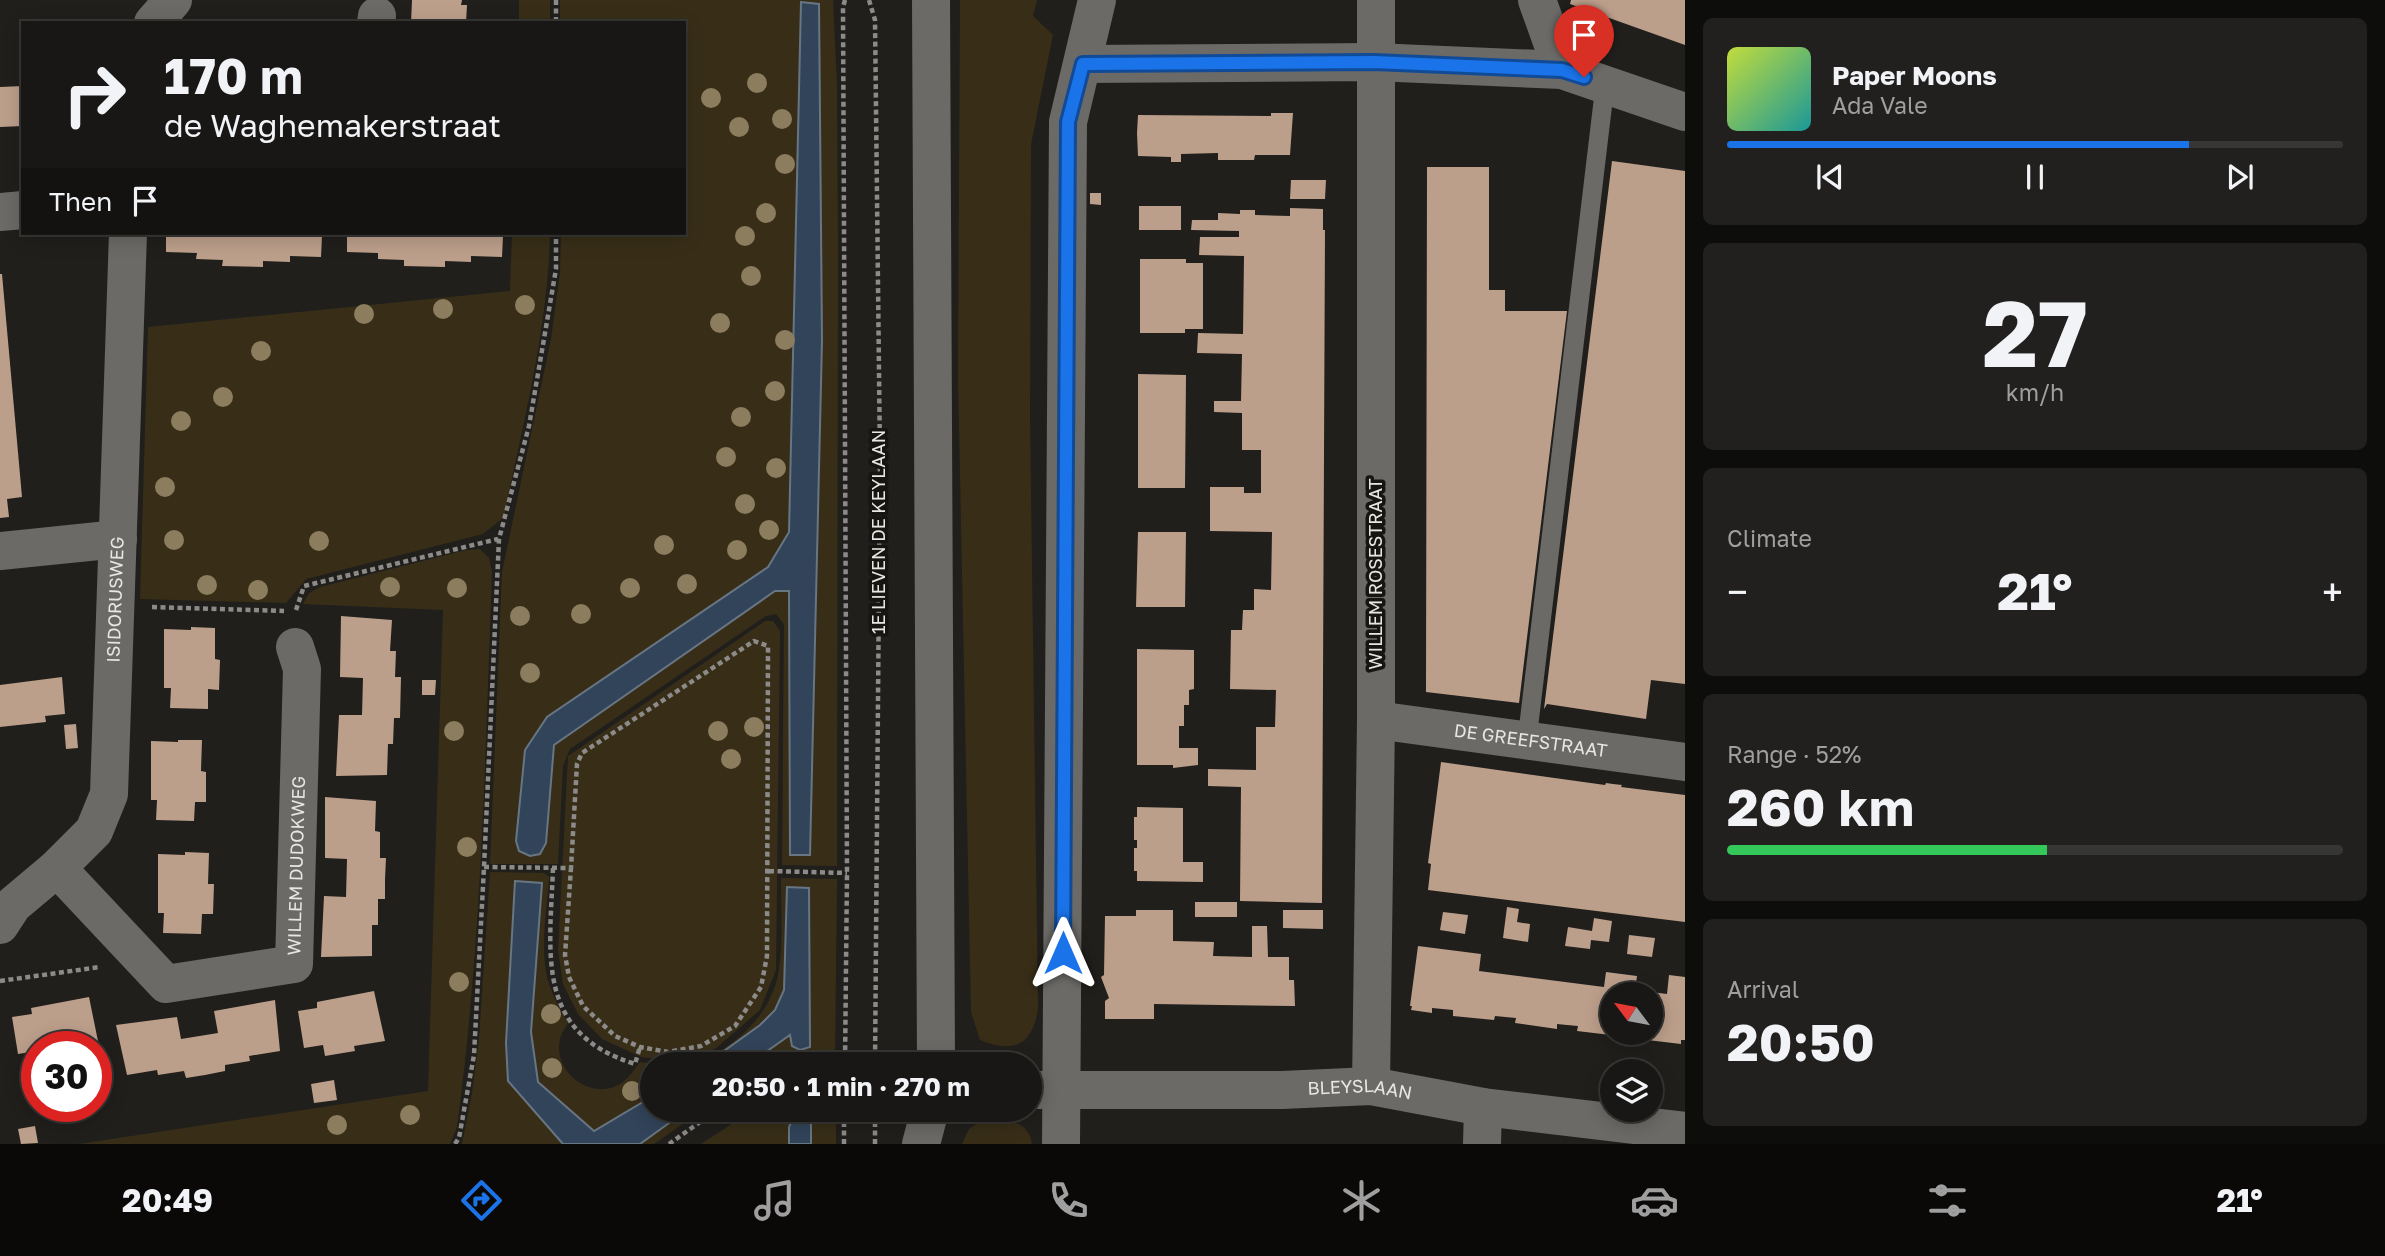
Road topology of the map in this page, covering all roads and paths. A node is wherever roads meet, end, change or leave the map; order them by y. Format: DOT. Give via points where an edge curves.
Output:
graph roads {
  1 [pos="173,0"];
  2 [pos="556,0"];
  3 [pos="845,0"];
  4 [pos="869,0"];
  5 [pos="931,0"];
  6 [pos="1097,0"];
  7 [pos="1376,0"];
  8 [pos="1538,0"];
  9 [pos="155,21"];
  10 [pos="556,21"];
  11 [pos="1374,62"];
  12 [pos="1083,64"];
  13 [pos="1562,70"];
  14 [pos="1605,85"];
  15 [pos="1685,112"];
  16 [pos="21,210"];
  17 [pos="0,212"];
  18 [pos="128,235"];
  19 [pos="556,235"];
  20 [pos="118,539"];
  21 [pos="499,539"];
  22 [pos="0,551"];
  23 [pos="117,606"];
  24 [pos="295,647"];
  25 [pos="1377,720"];
  26 [pos="1527,740"];
  27 [pos="1685,761"];
  28 [pos="484,867"];
  29 [pos="57,868"];
  30 [pos="553,868"];
  31 [pos="571,868"];
  32 [pos="769,871"];
  33 [pos="847,873"];
  34 [pos="0,925"];
  35 [pos="144,960"];
  36 [pos="0,981"];
  37 [pos="640,1047"];
  38 [pos="845,1052"];
  39 [pos="875,1052"];
  40 [pos="936,1052"];
  41 [pos="1371,1086"];
  42 [pos="1046,1091"];
  43 [pos="700,1122"];
  44 [pos="845,1122"];
  45 [pos="875,1122"];
  46 [pos="927,1122"];
  47 [pos="942,1122"];
  48 [pos="1483,1125"];
  49 [pos="1685,1131"];
  50 [pos="455,1144"];
  51 [pos="669,1144"];
  52 [pos="844,1144"];
  53 [pos="875,1144"];
  54 [pos="921,1144"];
  55 [pos="946,1144"];
  56 [pos="1061,1144"];
  1 -- 9 [label="street"];
  2 -- 10 [label="path"];
  3 -- 33 [label="path"];
  4 -- 39 [label="path, 1E LIEVEN DE KEYLAAN" via="875,20 880,459"];
  5 -- 40 [label="street"];
  6 -- 12 [label="street"];
  7 -- 11 [label="street, WILLEM ROSESTRAAT"];
  8 -- 13 [label="street"];
  11 -- 12 [label="street"];
  11 -- 13 [label="street"];
  11 -- 25 [label="street, WILLEM ROSESTRAAT"];
  12 -- 42 [label="street" via="1068,122"];
  13 -- 14 [label="street"];
  14 -- 15 [label="street"];
  14 -- 26 [label="lane"];
  16 -- 17 [label="street"];
  18 -- 20 [label="street, ISIDORUSWEG"];
  19 -- 21 [label="path" via="556,269 528,426"];
  20 -- 22 [label="street"];
  20 -- 23 [label="street, ISIDORUSWEG"];
  21 -- 23 [label="path" via="304,586 296,611"];
  21 -- 28 [label="path"];
  23 -- 29 [label="street, ISIDORUSWEG" via="110,794 94,831"];
  24 -- 35 [label="street, WILLEM DUDOKWEG" via="302,669 294,964 166,984"];
  25 -- 26 [label="street, DE GREEFSTRAAT"];
  25 -- 41 [label="street, WILLEM ROSESTRAAT"];
  26 -- 27 [label="street, DE GREEFSTRAAT"];
  28 -- 30 [label="path"];
  28 -- 50 [label="path" via="474,1055"];
  29 -- 34 [label="street, ISIDORUSWEG" via="13,905"];
  29 -- 35 [label="street, WILLEM DUDOKWEG"];
  30 -- 31 [label="path"];
  30 -- 37 [label="path" via="550,958 554,987 568,1018 587,1042 613,1057 635,1064"];
  31 -- 32 [label="path" via="576,764 582,754 754,641 768,646"];
  31 -- 37 [label="path" via="565,955 569,977 583,1006 615,1036"];
  32 -- 33 [label="path"];
  32 -- 37 [label="path" via="767,956 761,987 735,1026 701,1046 668,1052"];
  33 -- 38 [label="path"];
  35 -- 36 [label="path"];
  41 -- 42 [label="street, BLEYSLAAN"];
  41 -- 48 [label="street, BLEYSLAAN"];
  42 -- 56 [label="street"];
  43 -- 51 [label="path"];
  44 -- 52 [label="path"];
  45 -- 53 [label="path"];
  46 -- 54 [label="street"];
  47 -- 55 [label="street"];
  48 -- 49 [label="street, BLEYSLAAN"];
}
